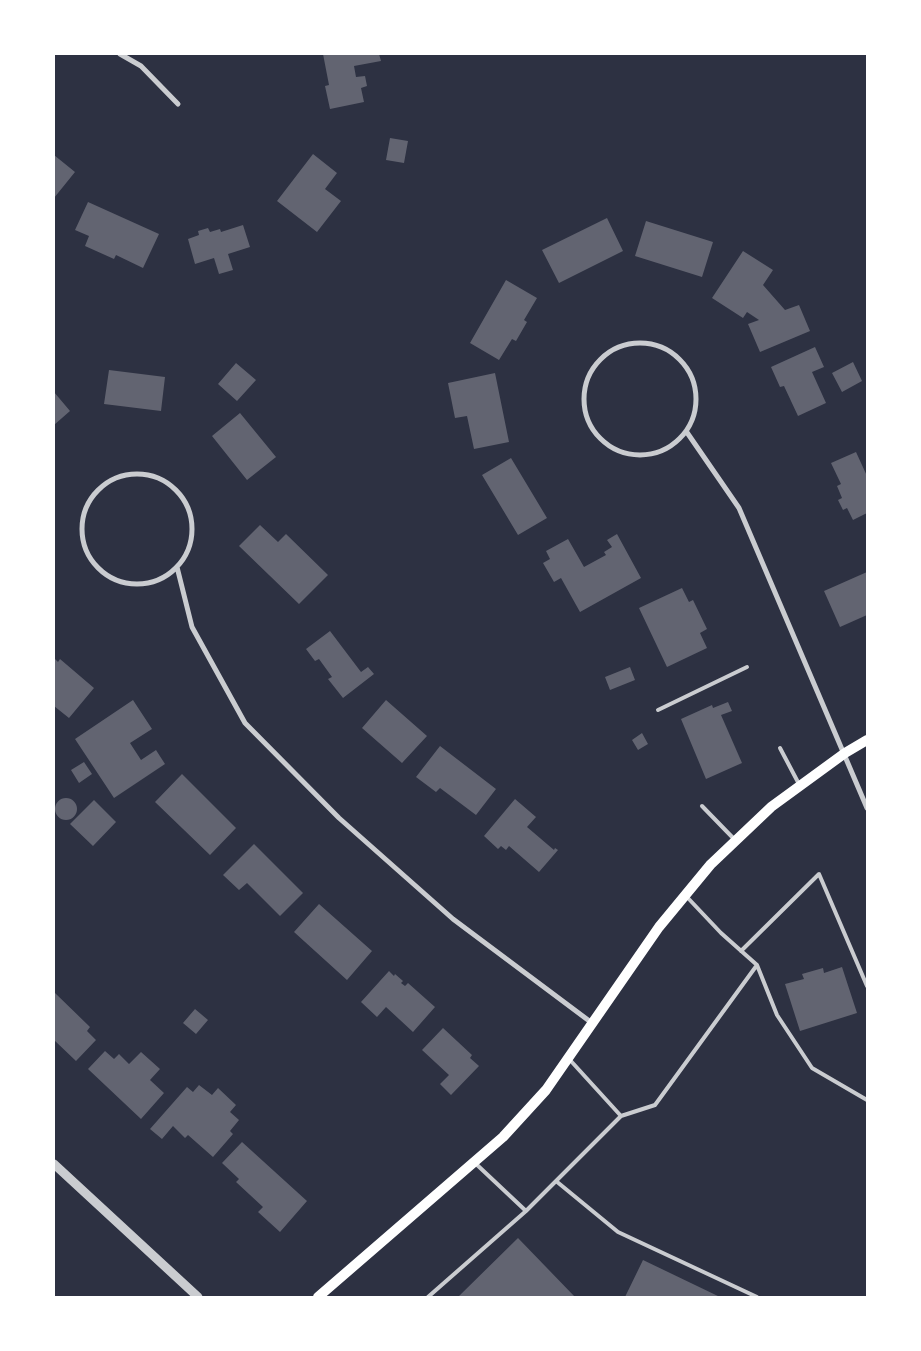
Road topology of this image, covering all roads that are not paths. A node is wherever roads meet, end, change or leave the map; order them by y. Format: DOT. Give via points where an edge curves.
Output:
graph roads {
  1 [pos="120,54"];
  2 [pos="178,104"];
  3 [pos="686,431"];
  4 [pos="177,567"];
  5 [pos="747,666"];
  6 [pos="658,710"];
  7 [pos="867,740"];
  8 [pos="780,748"];
  9 [pos="845,753"];
  10 [pos="800,786"];
  11 [pos="702,806"];
  12 [pos="867,808"];
  13 [pos="736,840"];
  14 [pos="686,895"];
  15 [pos="740,951"];
  16 [pos="757,965"];
  17 [pos="867,986"];
  18 [pos="593,1023"];
  19 [pos="568,1058"];
  20 [pos="867,1100"];
  21 [pos="621,1116"];
  22 [pos="474,1162"];
  23 [pos="54,1164"];
  24 [pos="556,1181"];
  25 [pos="526,1211"];
  26 [pos="198,1297"];
  27 [pos="318,1297"];
  28 [pos="428,1297"];
  29 [pos="758,1297"];
  1 -- 2 [label="street" via="141,66"];
  3 -- 3 [label="street" via="696,403 695,388 682,362 671,352 644,343 629,344 615,349 593,368 584,396 585,410 589,424 608,446 636,455 651,454 671,446"];
  3 -- 9 [label="street" via="739,508"];
  4 -- 4 [label="street" via="186,555 192,528 190,513 175,489 163,480 136,474 108,482 97,491 83,516 82,530 84,544 98,569 110,577 138,584 166,576"];
  4 -- 18 [label="street" via="192,627 246,722 339,818 453,919"];
  5 -- 6 [label="lane"];
  7 -- 9 [label="main road"];
  8 -- 10 [label="lane"];
  9 -- 10 [label="main road"];
  9 -- 12 [label="street"];
  10 -- 13 [label="main road" via="771,807"];
  11 -- 13 [label="lane"];
  13 -- 14 [label="main road"];
  14 -- 15 [label="lane"];
  14 -- 18 [label="main road" via="659,927"];
  15 -- 16 [label="lane"];
  15 -- 17 [label="lane" via="819,874"];
  16 -- 20 [label="lane" via="777,1015 812,1068"];
  16 -- 21 [label="lane" via="655,1105"];
  18 -- 19 [label="main road"];
  19 -- 21 [label="lane"];
  19 -- 22 [label="main road" via="540,1096 503,1137"];
  21 -- 24 [label="lane"];
  22 -- 25 [label="lane"];
  22 -- 27 [label="main road"];
  23 -- 26 [label="street"];
  24 -- 25 [label="lane"];
  24 -- 29 [label="lane" via="618,1232"];
  25 -- 28 [label="lane"];
}
